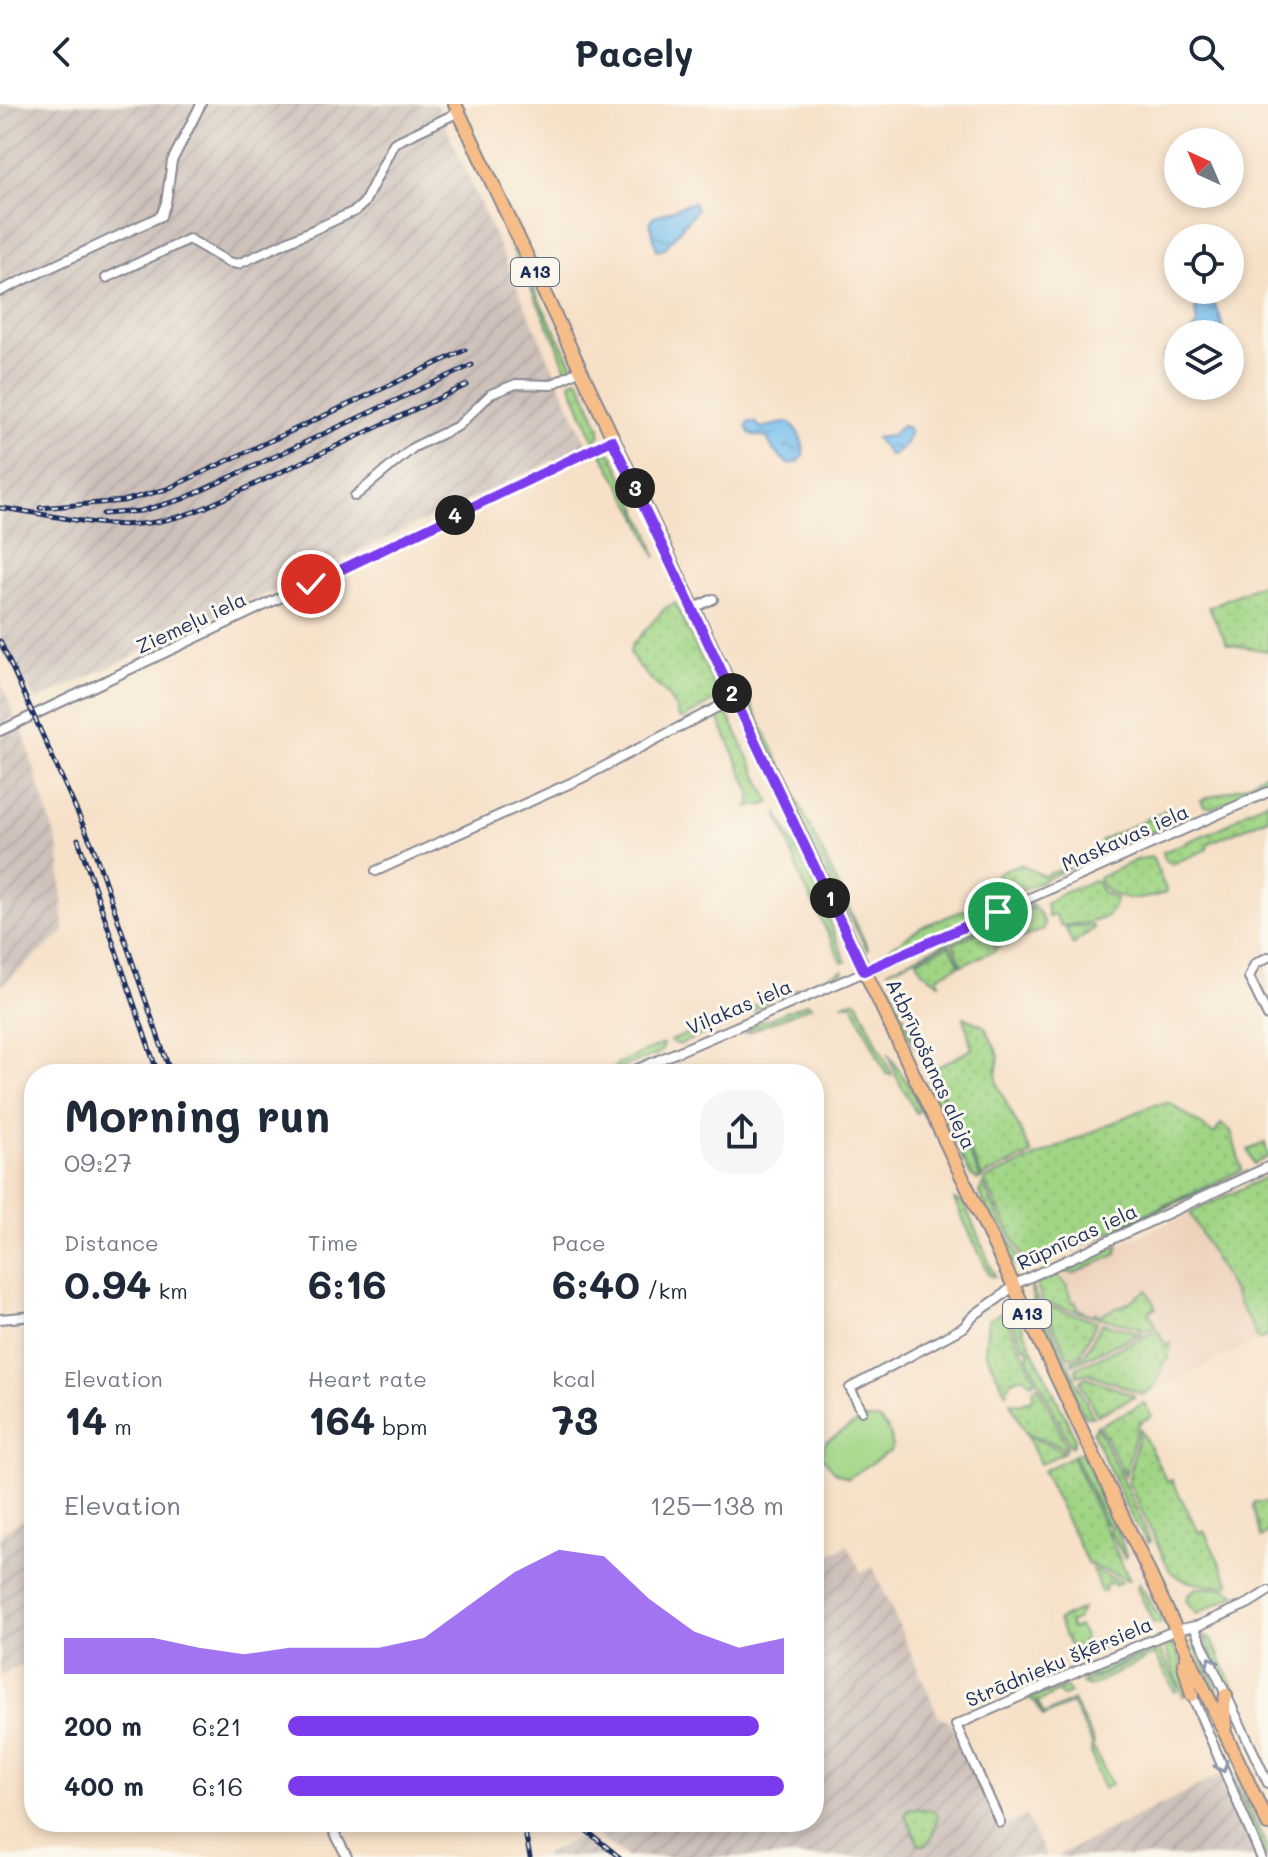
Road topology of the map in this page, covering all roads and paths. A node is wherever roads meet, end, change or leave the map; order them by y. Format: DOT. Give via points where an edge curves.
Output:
graph roads {
  1 [pos="201,104"];
  2 [pos="457,108"];
  3 [pos="106,278"];
  4 [pos="0,291"];
  5 [pos="580,370"];
  6 [pos="612,440"];
  7 [pos="355,496"];
  8 [pos="713,599"];
  9 [pos="692,609"];
  10 [pos="735,698"];
  11 [pos="0,731"];
  12 [pos="1268,792"];
  13 [pos="376,871"];
  14 [pos="1268,957"];
  15 [pos="864,971"];
  16 [pos="1268,1016"];
  17 [pos="649,1064"];
  18 [pos="1268,1167"];
  19 [pos="1013,1285"];
  20 [pos="24,1317"];
  21 [pos="0,1319"];
  22 [pos="862,1411"];
  23 [pos="1268,1591"];
  24 [pos="1194,1627"];
  25 [pos="1176,1630"];
  26 [pos="1188,1655"];
  27 [pos="1192,1695"];
  28 [pos="1226,1695"];
  29 [pos="1225,1734"];
  30 [pos="1268,1783"];
  31 [pos="1000,1822"];
  32 [pos="1268,1824"];
  33 [pos="334,1832"];
  34 [pos="347,1857"];
  35 [pos="1261,1857"];
  1 -- 4 [label="street" via="172,161 161,216"];
  2 -- 3 [label="street" via="394,143 355,211 238,264 189,239"];
  2 -- 5 [label="main road, Atbrīvošanas aleja / A13"];
  5 -- 6 [label="main road, Atbrīvošanas aleja / A13"];
  5 -- 7 [label="street" via="551,385 516,384 491,394 458,426 414,447"];
  6 -- 9 [label="main road, Atbrīvošanas aleja / A13"];
  6 -- 11 [label="street, Ziemeļu iela"];
  8 -- 9 [label="street"];
  9 -- 10 [label="main road, Atbrīvošanas aleja / A13"];
  10 -- 13 [label="street" via="584,777"];
  10 -- 15 [label="main road, Atbrīvošanas aleja / A13"];
  12 -- 15 [label="street, Maskavas iela"];
  14 -- 16 [label="street" via="1255,964 1249,977"];
  15 -- 17 [label="street, Viļakas iela"];
  15 -- 19 [label="main road, Atbrīvošanas aleja / A13"];
  18 -- 19 [label="street, Rūpnīcas iela"];
  19 -- 22 [label="street, Rūpnīcas iela" via="964,1327 850,1388"];
  19 -- 25 [label="main road, Atbrīvošanas aleja / A13"];
  20 -- 21 [label="street"];
  23 -- 24 [label="street, Strādnieku šķērsiela"];
  24 -- 25 [label="street, Strādnieku šķērsiela"];
  28 -- 24 [label="street, one-way"];
  25 -- 26 [label="main road, Atbrīvošanas aleja / A13"];
  25 -- 31 [label="street, Strādnieku šķērsiela" via="956,1725"];
  26 -- 27 [label="main road" via="1184,1665"];
  26 -- 29 [label="main road, Atbrīvošanas aleja / A13"];
  27 -- 35 [label="street, one-way"];
  28 -- 29 [label="main road"];
  28 -- 30 [label="street"];
  29 -- 32 [label="main road, Atbrīvošanas aleja / A13"];
  33 -- 34 [label="street"];
}
